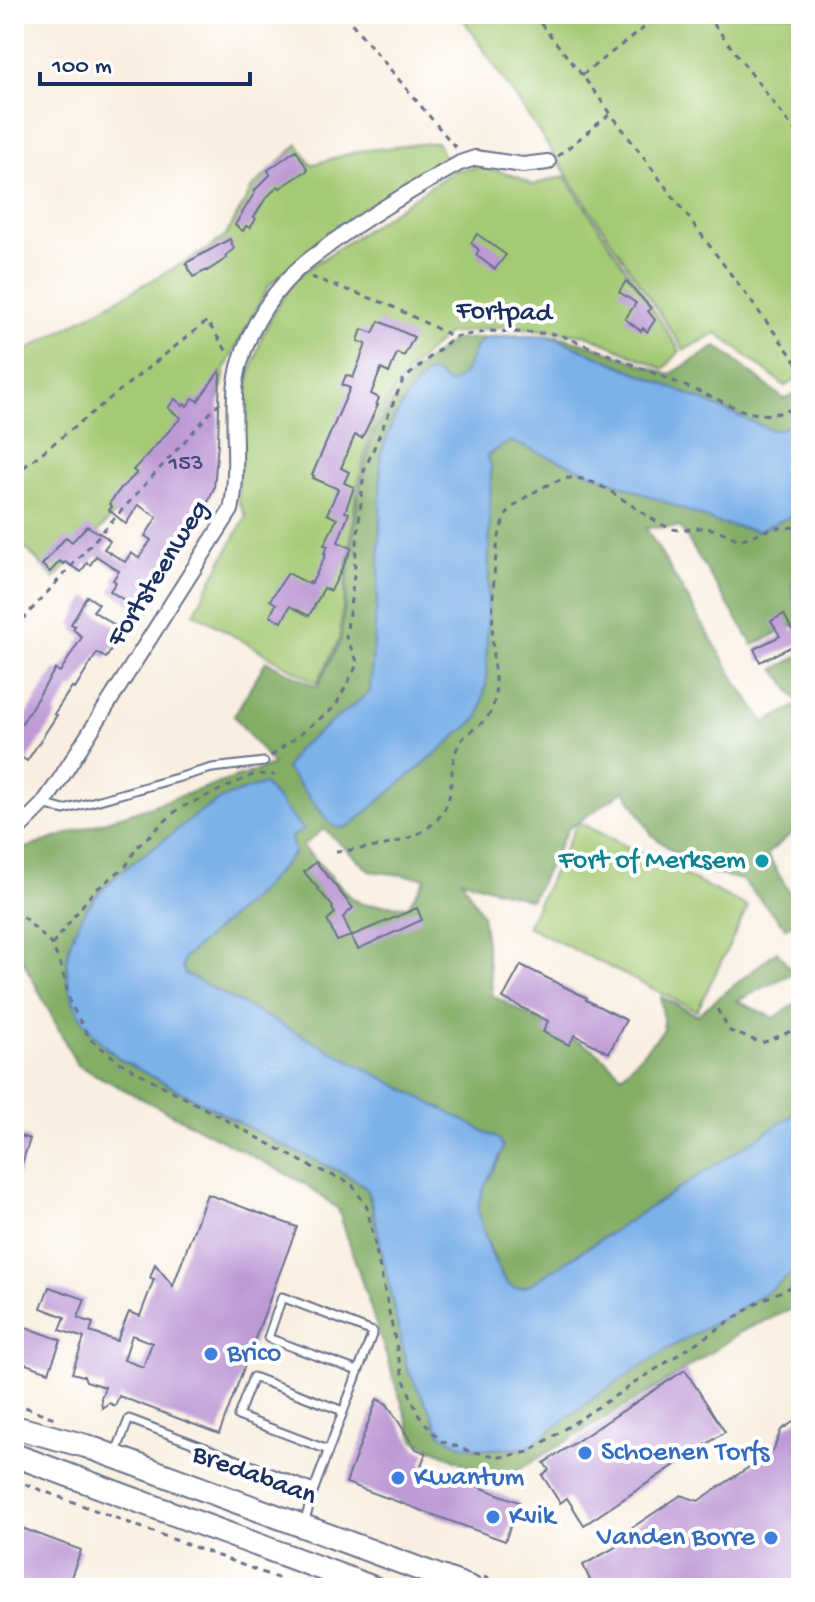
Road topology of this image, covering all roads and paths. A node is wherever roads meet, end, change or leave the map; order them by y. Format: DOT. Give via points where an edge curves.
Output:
graph roads {
  1 [pos="344,14"];
  2 [pos="533,14"];
  3 [pos="662,14"];
  4 [pos="706,14"];
  5 [pos="582,75"];
  6 [pos="610,114"];
  7 [pos="801,139"];
  8 [pos="548,162"];
  9 [pos="460,163"];
  10 [pos="295,271"];
  11 [pos="454,337"];
  12 [pos="801,366"];
  13 [pos="239,370"];
  14 [pos="236,390"];
  15 [pos="801,405"];
  16 [pos="14,475"];
  17 [pos="801,527"];
  18 [pos="14,629"];
  19 [pos="264,762"];
  20 [pos="275,775"];
  21 [pos="43,804"];
  22 [pos="14,833"];
  23 [pos="336,851"];
  24 [pos="14,908"];
  25 [pos="52,945"];
  26 [pos="717,1009"];
  27 [pos="801,1027"];
  28 [pos="801,1284"];
  29 [pos="358,1371"];
  30 [pos="343,1411"];
  31 [pos="14,1427"];
  32 [pos="328,1450"];
  33 [pos="14,1455"];
  34 [pos="115,1457"];
  35 [pos="168,1476"];
  36 [pos="14,1480"];
  37 [pos="314,1489"];
  38 [pos="151,1506"];
  39 [pos="303,1526"];
  40 [pos="304,1588"];
  41 [pos="374,1588"];
  42 [pos="471,1588"];
  1 -- 9 [label="path" via="458,151"];
  2 -- 5 [label="path"];
  3 -- 5 [label="path"];
  4 -- 7 [label="path"];
  5 -- 6 [label="path"];
  6 -- 8 [label="path"];
  6 -- 12 [label="path"];
  8 -- 9 [label="street, Fortsteenweg" via="523,165 475,158"];
  9 -- 10 [label="street, Fortsteenweg" via="368,217"];
  10 -- 11 [label="path, Fortpad" via="387,304"];
  10 -- 13 [label="street, Fortsteenweg" via="258,321"];
  11 -- 15 [label="path, Fortpad" via="492,331 558,334 736,409 778,415"];
  11 -- 19 [label="path" via="403,380 364,471 346,637 358,663 353,676 335,707"];
  13 -- 14 [label="street, Fortsteenweg"];
  13 -- 16 [label="path" via="207,321"];
  14 -- 18 [label="path"];
  14 -- 21 [label="street, Fortsteenweg" via="231,510"];
  17 -- 23 [label="path" via="773,528 740,540 714,529 681,531 588,480 569,478 524,498 506,515 495,559 493,705 483,725 468,731 459,744 446,805 418,835"];
  19 -- 21 [label="lane" via="212,768 64,810"];
  20 -- 25 [label="path" via="255,774 178,809 137,847 126,866 93,892"];
  21 -- 22 [label="street, Fortsteenweg"];
  24 -- 25 [label="path"];
  25 -- 28 [label="path" via="70,1003 90,1039 121,1063 351,1183 367,1207 403,1378 419,1416 441,1441 501,1457 529,1452 762,1300"];
  26 -- 27 [label="path" via="730,1031 762,1043"];
  29 -- 29 [label="lane" via="268,1338 282,1297 373,1332"];
  29 -- 30 [label="lane"];
  30 -- 32 [label="lane"];
  30 -- 32 [label="lane" via="253,1377 238,1416"];
  31 -- 34 [label="main road, Bredabaan"];
  32 -- 37 [label="lane"];
  33 -- 38 [label="main road"];
  34 -- 35 [label="main road, Bredabaan"];
  34 -- 37 [label="lane" via="129,1419"];
  35 -- 38 [label="main road" via="152,1475 142,1485 144,1500"];
  35 -- 39 [label="main road, Bredabaan"];
  36 -- 40 [label="path"];
  37 -- 39 [label="lane"];
  38 -- 41 [label="main road"];
  39 -- 42 [label="main road, Bredabaan"];
}
